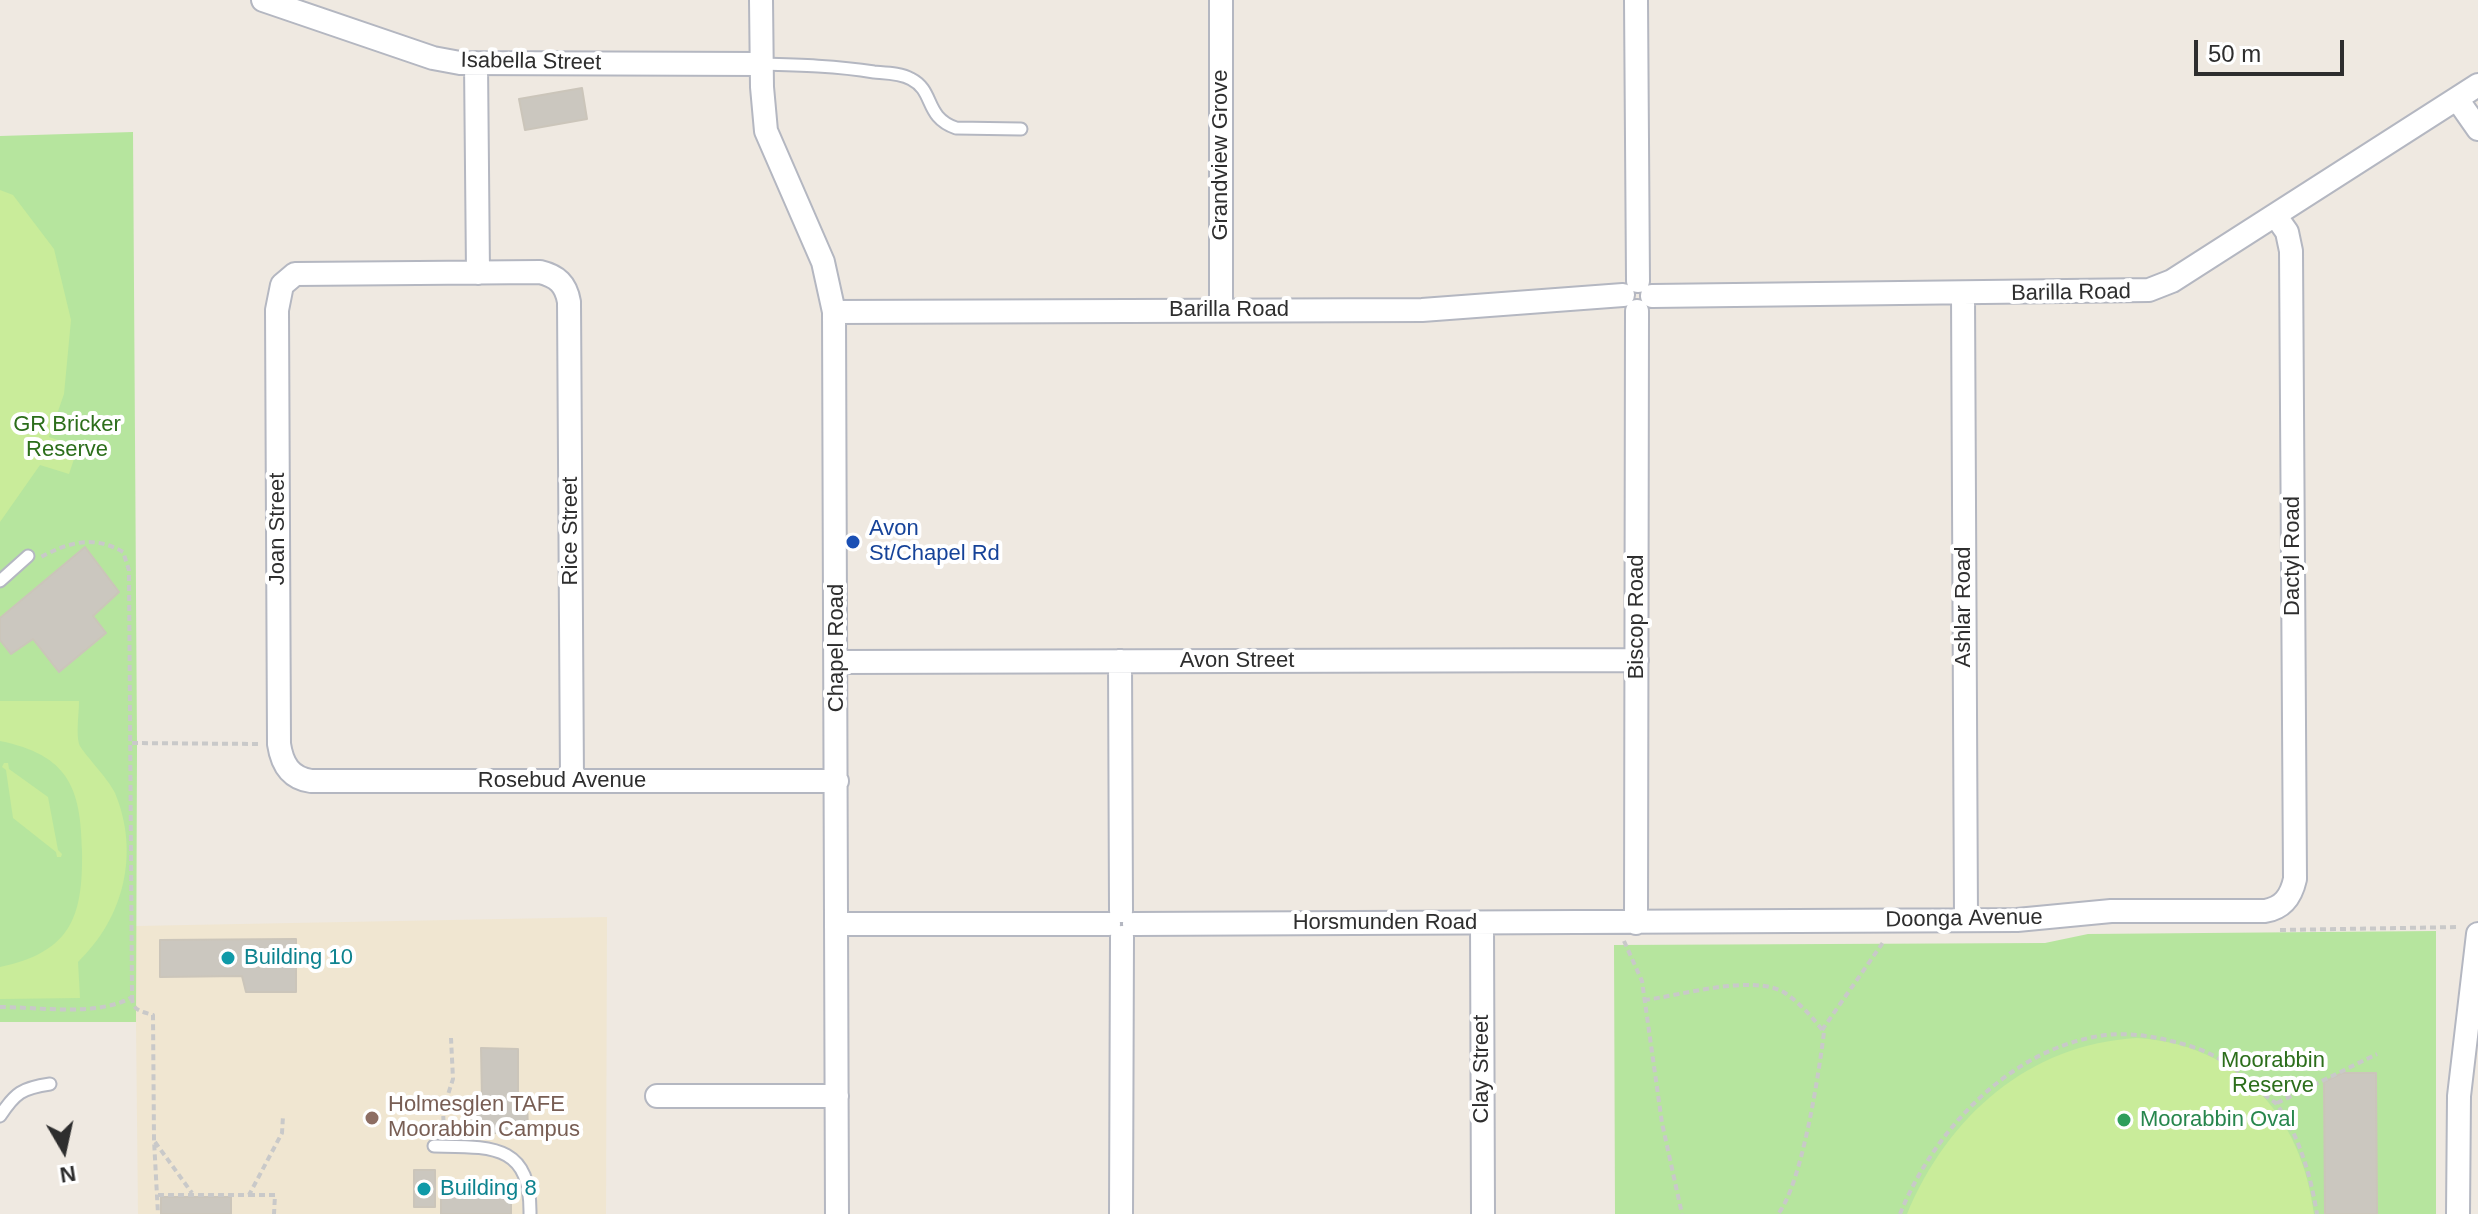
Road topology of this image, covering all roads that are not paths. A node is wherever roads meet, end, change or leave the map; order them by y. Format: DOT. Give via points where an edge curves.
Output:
graph roads {
  1 [pos="263,0"];
  2 [pos="761,0"];
  3 [pos="1221,0"];
  4 [pos="1636,0"];
  5 [pos="476,63"];
  6 [pos="761,64"];
  7 [pos="2478,85"];
  8 [pos="2457,99"];
  9 [pos="1021,129"];
  10 [pos="2478,129"];
  11 [pos="2275,215"];
  12 [pos="478,273"];
  13 [pos="1963,294"];
  14 [pos="1638,296"];
  15 [pos="1221,310"];
  16 [pos="834,312"];
  17 [pos="28,556"];
  18 [pos="0,581"];
  19 [pos="1637,660"];
  20 [pos="1120,661"];
  21 [pos="837,662"];
  22 [pos="289,771"];
  23 [pos="572,781"];
  24 [pos="837,781"];
  25 [pos="2288,899"];
  26 [pos="1966,920"];
  27 [pos="1630,922"];
  28 [pos="1482,923"];
  29 [pos="837,924"];
  30 [pos="1121,924"];
  31 [pos="2478,934"];
  32 [pos="50,1084"];
  33 [pos="657,1096"];
  34 [pos="837,1096"];
  35 [pos="0,1116"];
  36 [pos="439,1146"];
  37 [pos="530,1214"];
  38 [pos="837,1214"];
  39 [pos="1121,1214"];
  40 [pos="1483,1214"];
  41 [pos="2458,1214"];
  1 -- 5 [label="street, Isabella Street" via="433,58"];
  2 -- 6 [label="street, Chapel Road"];
  3 -- 15 [label="street, Grandview Grove"];
  4 -- 14 [label="street, Biscop Road"];
  5 -- 6 [label="street, Isabella Street"];
  5 -- 12 [label="street"];
  6 -- 9 [label="lane" via="911,78 947,125"];
  6 -- 16 [label="street, Chapel Road" via="766,131 823,262"];
  7 -- 8 [label="street, Barilla Road"];
  8 -- 10 [label="street"];
  8 -- 11 [label="street, Barilla Road"];
  11 -- 13 [label="street, Barilla Road" via="2172,281 2149,290"];
  11 -- 25 [label="street, Dactyl Road" via="2291,251 2295,879"];
  12 -- 22 [label="street, Joan Street" via="303,273 282,285 277,310 279,744"];
  12 -- 23 [label="street, Rice Street" via="540,272 562,282 569,302"];
  13 -- 14 [label="street, Barilla Road"];
  13 -- 26 [label="street, Ashlar Road"];
  14 -- 15 [label="street, Barilla Road" via="1465,309"];
  14 -- 19 [label="street, Biscop Road"];
  15 -- 16 [label="street, Barilla Road"];
  16 -- 21 [label="street, Chapel Road"];
  17 -- 18 [label="lane"];
  19 -- 20 [label="street, Avon Street"];
  19 -- 27 [label="street, Biscop Road"];
  20 -- 21 [label="street, Avon Street"];
  20 -- 30 [label="street"];
  21 -- 24 [label="street, Chapel Road"];
  22 -- 23 [label="street, Rosebud Avenue" via="311,781"];
  23 -- 24 [label="street, Rosebud Avenue"];
  24 -- 29 [label="street, Chapel Road"];
  25 -- 26 [label="street, Doonga Avenue" via="2265,911 2111,911"];
  26 -- 27 [label="street, Doonga Avenue"];
  27 -- 28 [label="street, Horsmunden Road"];
  28 -- 30 [label="street, Horsmunden Road"];
  28 -- 40 [label="street, Clay Street"];
  29 -- 30 [label="street, Horsmunden Road"];
  29 -- 34 [label="street, Chapel Road"];
  30 -- 39 [label="street"];
  31 -- 41 [label="street" via="2459,1096"];
  32 -- 35 [label="lane" via="22,1090"];
  33 -- 34 [label="street"];
  34 -- 38 [label="street, Chapel Road"];
  36 -- 37 [label="lane" via="491,1149 514,1159 529,1185"];
}
